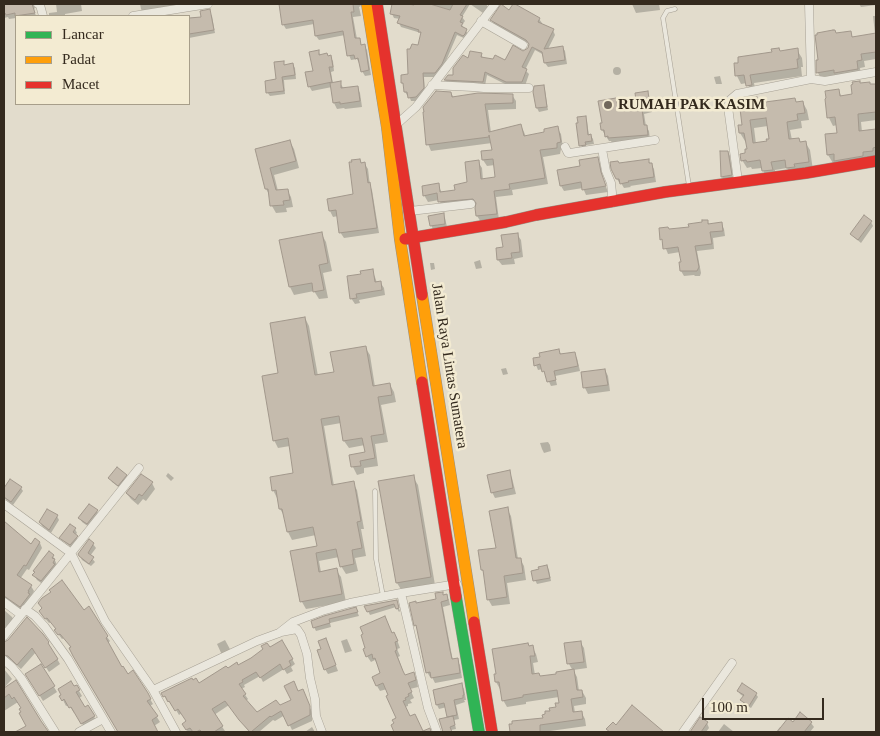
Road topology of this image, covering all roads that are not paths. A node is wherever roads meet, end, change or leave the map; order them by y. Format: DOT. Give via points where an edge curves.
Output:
graph roads {
  1 [pos="38,4"];
  2 [pos="208,4"];
  3 [pos="367,4"];
  4 [pos="377,4"];
  5 [pos="495,4"];
  6 [pos="809,4"];
  7 [pos="675,9"];
  8 [pos="43,15"];
  9 [pos="139,15"];
  10 [pos="481,21"];
  11 [pos="523,45"];
  12 [pos="876,72"];
  13 [pos="811,79"];
  14 [pos="432,85"];
  15 [pos="529,88"];
  16 [pos="392,125"];
  17 [pos="655,140"];
  18 [pos="565,147"];
  19 [pos="602,149"];
  20 [pos="876,161"];
  21 [pos="738,181"];
  22 [pos="690,189"];
  23 [pos="611,203"];
  24 [pos="471,204"];
  25 [pos="410,211"];
  26 [pos="414,237"];
  27 [pos="400,239"];
  28 [pos="139,468"];
  29 [pos="375,491"];
  30 [pos="4,504"];
  31 [pos="71,554"];
  32 [pos="467,583"];
  33 [pos="454,584"];
  34 [pos="401,593"];
  35 [pos="383,596"];
  36 [pos="4,602"];
  37 [pos="23,612"];
  38 [pos="278,633"];
  39 [pos="4,636"];
  40 [pos="4,660"];
  41 [pos="732,663"];
  42 [pos="153,690"];
  43 [pos="102,719"];
  44 [pos="55,732"];
  45 [pos="79,732"];
  46 [pos="110,732"];
  47 [pos="176,732"];
  48 [pos="322,732"];
  49 [pos="437,732"];
  50 [pos="479,732"];
  51 [pos="492,732"];
  52 [pos="682,732"];
  1 -- 8 [label="street"];
  2 -- 9 [label="street"];
  3 -- 16 [label="main road, Jalan Raya Lintas Sumatera"];
  4 -- 16 [label="main road, Jalan Raya Lintas Sumatera"];
  5 -- 10 [label="street"];
  6 -- 13 [label="street"];
  7 -- 22 [label="lane" via="667,11 663,18"];
  10 -- 11 [label="street"];
  10 -- 14 [label="street"];
  12 -- 13 [label="street" via="825,81"];
  13 -- 21 [label="street" via="736,94 730,100 728,107"];
  14 -- 15 [label="street"];
  14 -- 16 [label="street" via="416,107"];
  16 -- 25 [label="main road, Jalan Raya Lintas Sumatera"];
  16 -- 27 [label="main road, Jalan Raya Lintas Sumatera"];
  17 -- 19 [label="street"];
  18 -- 19 [label="street" via="569,153"];
  19 -- 23 [label="street" via="611,183"];
  20 -- 21 [label="main road"];
  21 -- 22 [label="main road"];
  22 -- 23 [label="main road"];
  23 -- 26 [label="main road"];
  24 -- 25 [label="street"];
  25 -- 26 [label="main road, Jalan Raya Lintas Sumatera"];
  26 -- 27 [label="main road"];
  26 -- 32 [label="main road, Jalan Raya Lintas Sumatera"];
  27 -- 33 [label="main road, Jalan Raya Lintas Sumatera"];
  28 -- 31 [label="street"];
  29 -- 35 [label="lane" via="376,559"];
  30 -- 31 [label="street"];
  31 -- 37 [label="street"];
  31 -- 42 [label="street" via="105,621"];
  32 -- 33 [label="street"];
  32 -- 51 [label="main road, Jalan Raya Lintas Sumatera"];
  33 -- 34 [label="street"];
  33 -- 50 [label="main road, Jalan Raya Lintas Sumatera"];
  34 -- 35 [label="street"];
  34 -- 49 [label="street" via="428,708"];
  35 -- 38 [label="street" via="322,611 293,622"];
  36 -- 37 [label="street"];
  37 -- 39 [label="street"];
  37 -- 43 [label="street" via="35,616 68,659"];
  38 -- 42 [label="street"];
  38 -- 48 [label="street" via="297,629 301,635"];
  40 -- 44 [label="street" via="21,678"];
  41 -- 52 [label="street"];
  42 -- 47 [label="street"];
  43 -- 45 [label="street"];
  43 -- 46 [label="street"];
}
